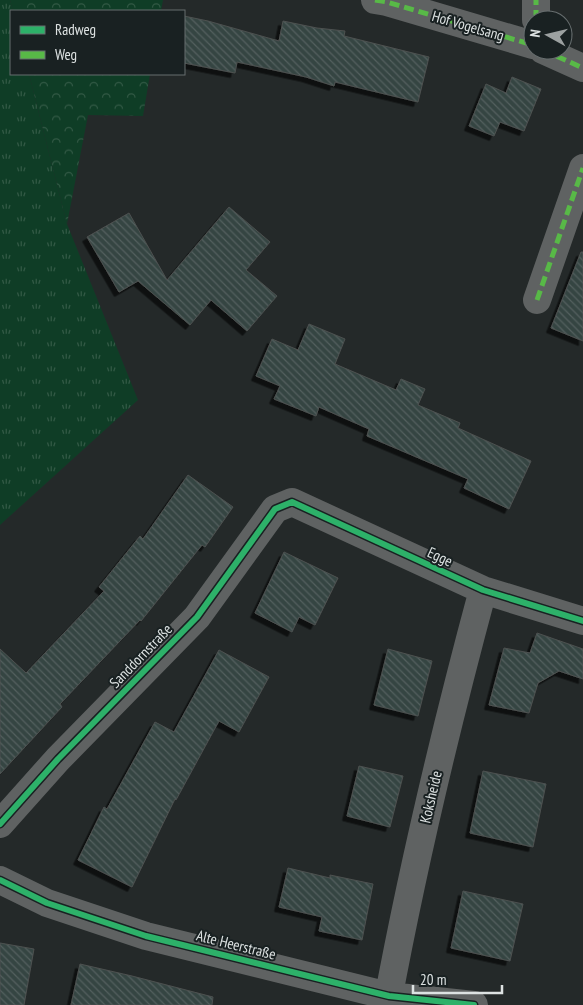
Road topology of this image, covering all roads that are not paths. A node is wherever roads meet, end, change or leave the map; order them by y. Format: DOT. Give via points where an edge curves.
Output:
graph roads {
  1 [pos="375,0"];
  2 [pos="523,36"];
  3 [pos="570,60"];
  4 [pos="583,68"];
  5 [pos="583,168"];
  6 [pos="536,300"];
  7 [pos="292,502"];
  8 [pos="483,590"];
  9 [pos="583,621"];
  10 [pos="0,824"];
  11 [pos="0,880"];
  12 [pos="388,1000"];
  13 [pos="474,1005"];
  1 -- 2 [label="street, Hof Vogelsang"];
  3 -- 4 [label="street, Hof Vogelsang"];
  5 -- 6 [label="street"];
  7 -- 8 [label="street, Egge"];
  7 -- 10 [label="street, Sanddornstraße" via="275,509 197,617 58,759"];
  8 -- 9 [label="street, Egge"];
  8 -- 12 [label="street, Koksheide" via="436,776"];
  11 -- 12 [label="street, Alte Heerstraße" via="47,903 146,936"];
  12 -- 13 [label="street, Alte Heerstraße"];
}
